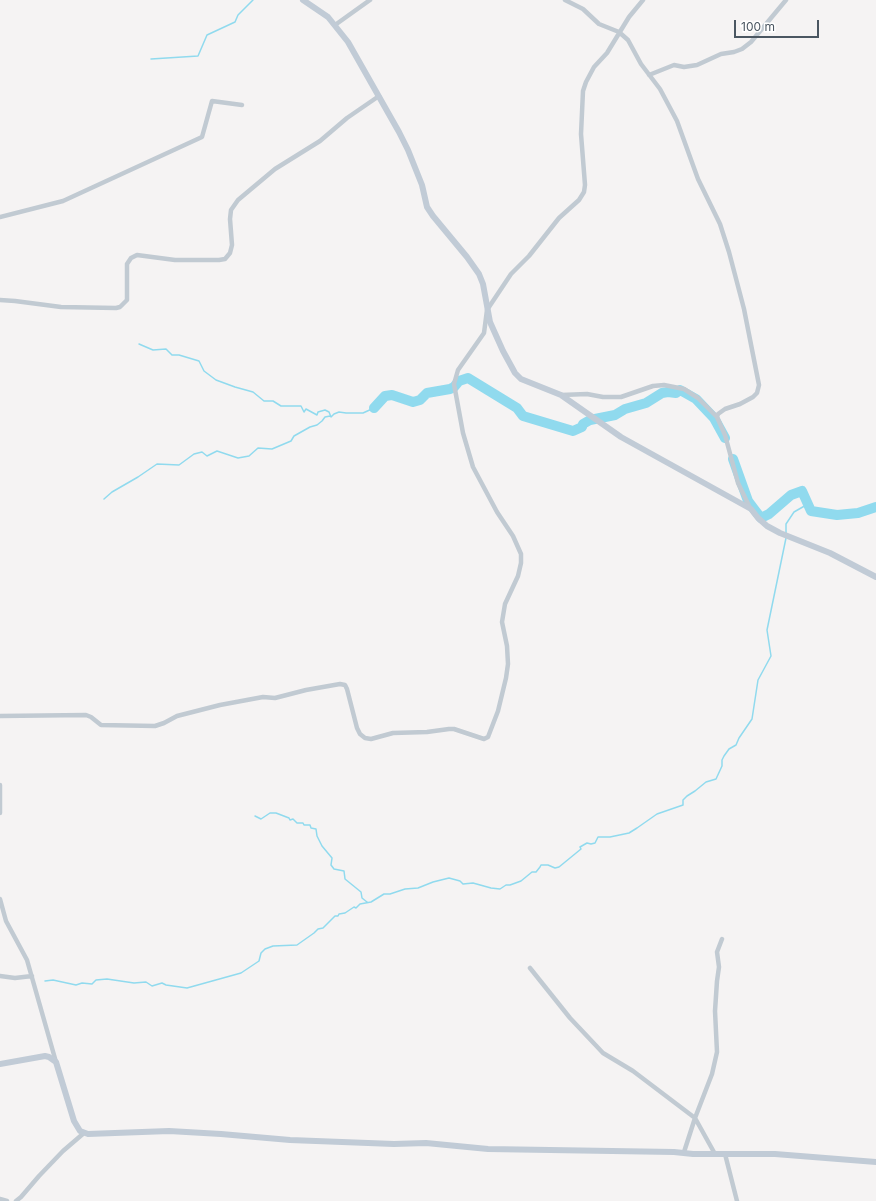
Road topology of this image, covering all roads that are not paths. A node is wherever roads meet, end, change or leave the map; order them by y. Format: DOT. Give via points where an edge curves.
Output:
graph roads {
  1 [pos="303,0"];
  2 [pos="370,0"];
  3 [pos="565,0"];
  4 [pos="643,0"];
  5 [pos="786,0"];
  6 [pos="335,25"];
  7 [pos="619,32"];
  8 [pos="649,75"];
  9 [pos="379,96"];
  10 [pos="242,104"];
  11 [pos="0,217"];
  12 [pos="0,300"];
  13 [pos="487,310"];
  14 [pos="561,396"];
  15 [pos="717,417"];
  16 [pos="751,509"];
  17 [pos="876,577"];
  18 [pos="0,716"];
  19 [pos="0,785"];
  20 [pos="0,813"];
  21 [pos="0,899"];
  22 [pos="722,939"];
  23 [pos="530,968"];
  24 [pos="0,976"];
  25 [pos="32,976"];
  26 [pos="56,1062"];
  27 [pos="0,1064"];
  28 [pos="695,1118"];
  29 [pos="84,1133"];
  30 [pos="684,1152"];
  31 [pos="715,1154"];
  32 [pos="725,1154"];
  33 [pos="876,1162"];
  34 [pos="0,1199"];
  35 [pos="7,1201"];
  36 [pos="16,1201"];
  37 [pos="737,1201"];
  1 -- 6 [label="street"];
  2 -- 6 [label="street"];
  3 -- 7 [label="street" via="583,9 599,24"];
  4 -- 7 [label="street"];
  5 -- 8 [label="street" via="751,42 742,49 721,54 697,66 674,65"];
  6 -- 9 [label="street" via="348,42"];
  7 -- 8 [label="street" via="628,40"];
  7 -- 13 [label="street" via="607,53 590,74 583,91 581,134 584,192 511,274"];
  8 -- 15 [label="street" via="677,120 698,178 720,224 744,309 758,375 758,388 753,397 725,409"];
  9 -- 12 [label="street" via="320,141 275,168 238,200 231,210 232,245 225,259 175,260 137,255 130,258 127,264 127,300 116,308 61,307"];
  9 -- 13 [label="street" via="408,150 422,185 427,207 479,274"];
  10 -- 11 [label="street" via="212,101 202,137 63,201"];
  13 -- 14 [label="street" via="490,322 515,373 529,384"];
  13 -- 18 [label="street" via="484,333 458,370 454,384 463,433 473,467 521,554 518,576 505,604 502,622 507,646 506,678 488,737 484,739 449,729 365,738 357,728 347,689 340,684 275,698 220,705 178,716 155,726 101,725 86,715"];
  14 -- 15 [label="street" via="581,394 622,397 653,386 673,386 684,389 698,398"];
  14 -- 16 [label="street" via="620,437"];
  15 -- 16 [label="street" via="725,435 738,483"];
  16 -- 17 [label="street" via="767,526"];
  19 -- 20 [label="street"];
  21 -- 25 [label="street" via="6,921 27,960"];
  22 -- 28 [label="street" via="717,952 719,967 715,1011 716,1052 712,1074"];
  23 -- 28 [label="street" via="570,1018 603,1053"];
  24 -- 25 [label="street"];
  25 -- 26 [label="street"];
  26 -- 27 [label="street" via="45,1056"];
  26 -- 29 [label="street" via="74,1121"];
  28 -- 30 [label="street"];
  28 -- 31 [label="street"];
  29 -- 30 [label="street" via="221,1134 290,1140 426,1143 488,1150"];
  29 -- 36 [label="street" via="63,1151"];
  30 -- 31 [label="street"];
  31 -- 32 [label="street"];
  32 -- 33 [label="street" via="775,1154"];
  32 -- 37 [label="street"];
  34 -- 35 [label="street"];
}
